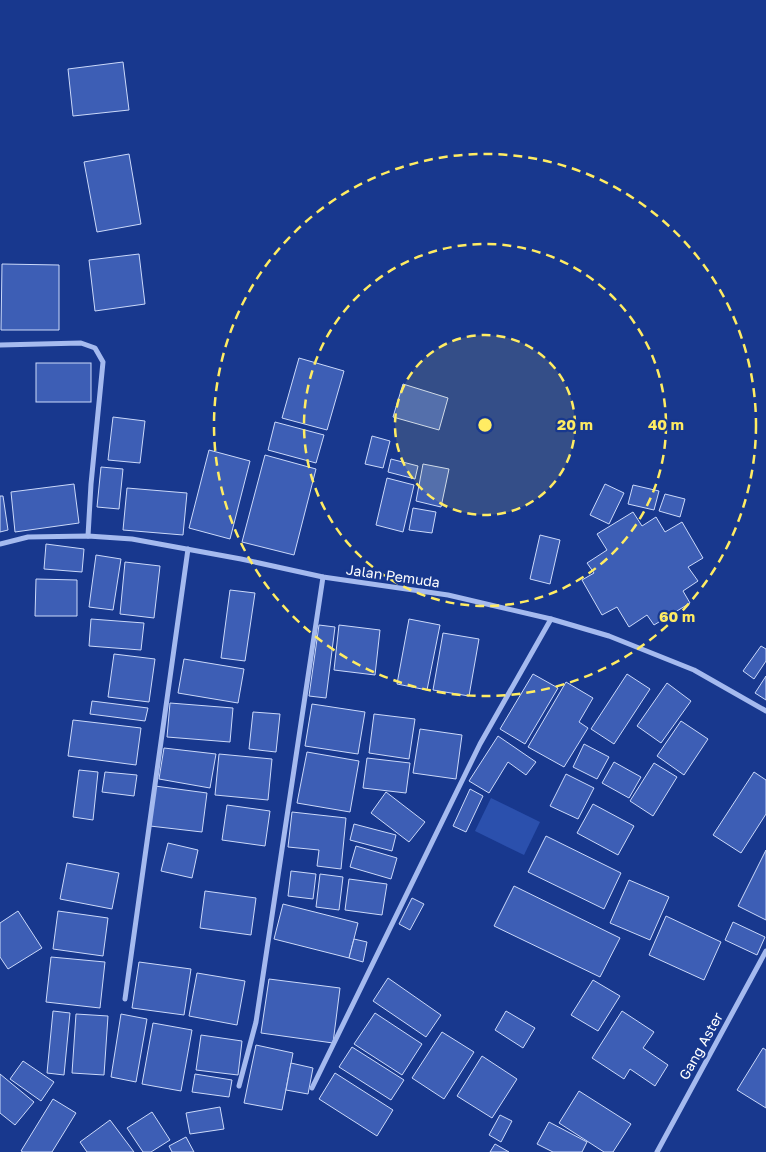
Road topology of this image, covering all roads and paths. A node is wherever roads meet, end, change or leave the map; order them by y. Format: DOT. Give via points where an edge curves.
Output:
graph roads {
  1 [pos="0,345"];
  2 [pos="88,536"];
  3 [pos="0,544"];
  4 [pos="188,549"];
  5 [pos="323,577"];
  6 [pos="551,619"];
  7 [pos="766,711"];
  8 [pos="766,951"];
  9 [pos="124,999"];
  10 [pos="239,1086"];
  11 [pos="312,1088"];
  12 [pos="657,1152"];
  1 -- 2 [label="street" via="81,343 95,348 103,362"];
  2 -- 3 [label="street, Jalan Pemuda" via="28,538"];
  2 -- 4 [label="street, Jalan Pemuda" via="132,539"];
  4 -- 5 [label="street, Jalan Pemuda"];
  4 -- 9 [label="street"];
  5 -- 6 [label="street, Jalan Pemuda" via="448,595"];
  5 -- 10 [label="street" via="256,1022"];
  6 -- 7 [label="street, Jalan Pemuda" via="609,636 694,670"];
  6 -- 11 [label="street" via="480,744"];
  8 -- 12 [label="street, Gang Aster"];
}
